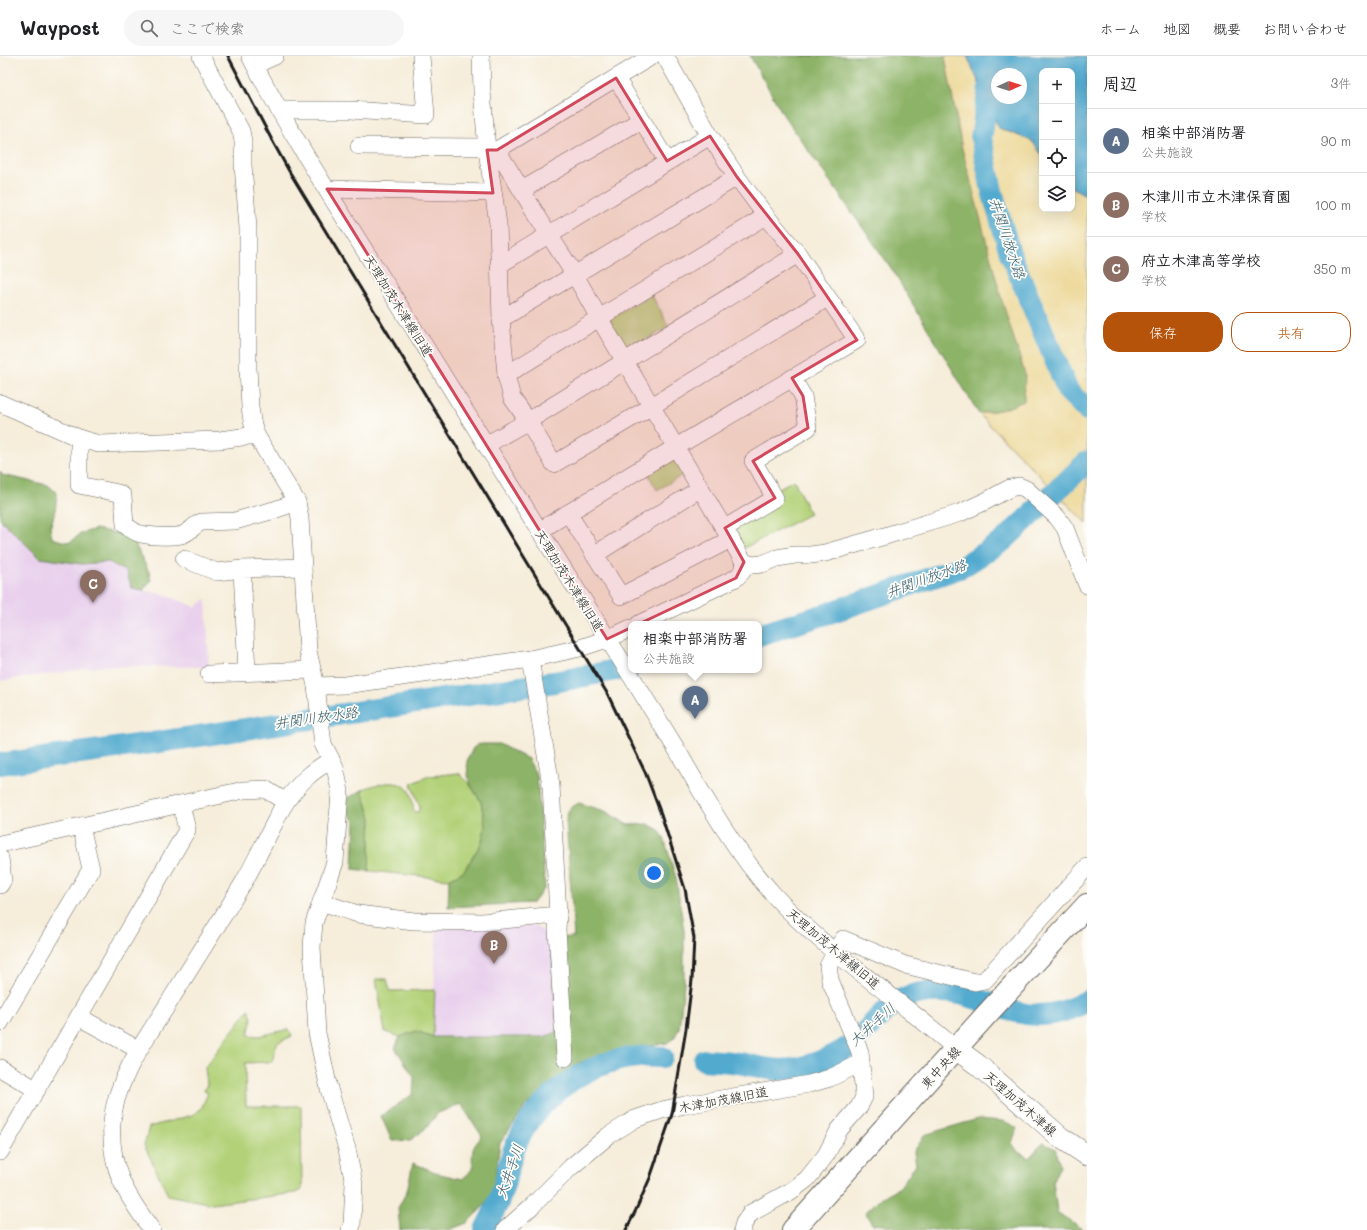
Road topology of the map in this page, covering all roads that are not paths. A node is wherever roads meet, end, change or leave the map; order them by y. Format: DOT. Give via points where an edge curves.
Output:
graph roads {
  1 [pos="201,56"];
  2 [pos="275,56"];
  3 [pos="421,56"];
  4 [pos="481,56"];
  5 [pos="652,56"];
  6 [pos="665,56"];
  7 [pos="253,61"];
  8 [pos="616,78"];
  9 [pos="279,110"];
  10 [pos="641,120"];
  11 [pos="710,136"];
  12 [pos="359,146"];
  13 [pos="492,150"];
  14 [pos="668,161"];
  15 [pos="737,177"];
  16 [pos="327,189"];
  17 [pos="522,190"];
  18 [pos="493,193"];
  19 [pos="766,216"];
  20 [pos="549,235"];
  21 [pos="798,254"];
  22 [pos="499,265"];
  23 [pos="575,275"];
  24 [pos="827,298"];
  25 [pos="599,318"];
  26 [pos="501,319"];
  27 [pos="624,360"];
  28 [pos="506,375"];
  29 [pos="792,378"];
  30 [pos="0,403"];
  31 [pos="652,406"];
  32 [pos="528,421"];
  33 [pos="256,435"];
  34 [pos="81,438"];
  35 [pos="486,445"];
  36 [pos="676,447"];
  37 [pos="701,488"];
  38 [pos="297,502"];
  39 [pos="568,513"];
  40 [pos="539,531"];
  41 [pos="728,534"];
  42 [pos="594,554"];
  43 [pos="184,559"];
  44 [pos="744,562"];
  45 [pos="303,567"];
  46 [pos="242,569"];
  47 [pos="1087,585"];
  48 [pos="645,621"];
  49 [pos="628,631"];
  50 [pos="611,645"];
  51 [pos="531,661"];
  52 [pos="628,671"];
  53 [pos="247,672"];
  54 [pos="629,673"];
  55 [pos="209,674"];
  56 [pos="315,684"];
  57 [pos="331,760"];
  58 [pos="286,802"];
  59 [pos="181,804"];
  60 [pos="80,826"];
  61 [pos="0,844"];
  62 [pos="0,858"];
  63 [pos="1087,867"];
  64 [pos="0,885"];
  65 [pos="321,902"];
  66 [pos="1087,905"];
  67 [pos="558,915"];
  68 [pos="835,952"];
  69 [pos="79,1017"];
  70 [pos="0,1023"];
  71 [pos="956,1048"];
  72 [pos="139,1050"];
  73 [pos="565,1058"];
  74 [pos="860,1058"];
  75 [pos="0,1068"];
  76 [pos="37,1090"];
  77 [pos="0,1152"];
  78 [pos="1087,1155"];
  79 [pos="152,1230"];
  80 [pos="350,1230"];
  81 [pos="505,1230"];
  82 [pos="742,1230"];
  83 [pos="793,1230"];
  1 -- 33 [label="street" via="241,131 243,141 248,228 248,368 250,407"];
  2 -- 7 [label="street"];
  3 -- 9 [label="street" via="426,114"];
  4 -- 13 [label="street" via="482,91"];
  5 -- 8 [label="street"];
  6 -- 11 [label="street"];
  7 -- 9 [label="street, 天理加茂木津線旧道"];
  8 -- 10 [label="street"];
  8 -- 13 [label="street"];
  9 -- 16 [label="street, 天理加茂木津線旧道"];
  10 -- 14 [label="street"];
  10 -- 17 [label="street"];
  11 -- 14 [label="street"];
  11 -- 15 [label="street"];
  12 -- 13 [label="street" via="479,147"];
  13 -- 17 [label="street"];
  13 -- 18 [label="street"];
  14 -- 20 [label="street"];
  15 -- 19 [label="street"];
  15 -- 23 [label="street"];
  16 -- 18 [label="street"];
  16 -- 35 [label="street, 天理加茂木津線旧道"];
  17 -- 20 [label="street"];
  18 -- 22 [label="street" via="498,224"];
  19 -- 21 [label="street"];
  19 -- 25 [label="street"];
  20 -- 22 [label="street"];
  20 -- 23 [label="street"];
  21 -- 24 [label="street"];
  21 -- 27 [label="street"];
  22 -- 26 [label="street"];
  23 -- 25 [label="street"];
  23 -- 26 [label="street"];
  24 -- 29 [label="street" via="857,340"];
  24 -- 31 [label="street"];
  25 -- 27 [label="street"];
  25 -- 28 [label="street"];
  26 -- 28 [label="street"];
  27 -- 31 [label="street"];
  27 -- 32 [label="street"];
  28 -- 32 [label="street" via="512,398"];
  29 -- 36 [label="street"];
  29 -- 41 [label="street" via="803,396 808,428 753,461 775,498"];
  30 -- 34 [label="street"];
  31 -- 32 [label="street" via="554,464"];
  31 -- 36 [label="street"];
  32 -- 35 [label="street"];
  33 -- 34 [label="street" via="220,440 98,444"];
  33 -- 38 [label="street"];
  34 -- 38 [label="street" via="79,485 123,496 125,524 141,534 186,534 202,522 235,521"];
  35 -- 40 [label="street, 天理加茂木津線旧道"];
  36 -- 37 [label="street"];
  36 -- 39 [label="street"];
  37 -- 41 [label="street"];
  37 -- 42 [label="street"];
  38 -- 45 [label="street"];
  39 -- 40 [label="street"];
  39 -- 42 [label="street"];
  40 -- 50 [label="street, 天理加茂木津線旧道"];
  41 -- 42 [label="street" via="621,596"];
  41 -- 44 [label="street"];
  43 -- 46 [label="street" via="217,572"];
  44 -- 47 [label="street" via="758,565 783,557 825,553 960,513 1014,486 1019,486 1026,489 1065,528"];
  44 -- 48 [label="street" via="742,572 736,578"];
  45 -- 46 [label="street"];
  45 -- 56 [label="street" via="308,651"];
  46 -- 53 [label="street"];
  49 -- 50 [label="street"];
  50 -- 51 [label="street" via="580,648"];
  50 -- 52 [label="street, 天理加茂木津線旧道"];
  51 -- 56 [label="street" via="346,684"];
  51 -- 67 [label="street" via="551,785"];
  53 -- 55 [label="street"];
  53 -- 56 [label="street"];
  54 -- 68 [label="street, 天理加茂木津線旧道" via="749,867 800,922"];
  56 -- 57 [label="street" via="323,744"];
  57 -- 58 [label="street" via="314,770 298,785"];
  57 -- 65 [label="street" via="340,790 335,862"];
  58 -- 59 [label="street" via="265,789 244,790"];
  58 -- 72 [label="street" via="245,879"];
  59 -- 60 [label="street"];
  59 -- 69 [label="street" via="186,830"];
  60 -- 61 [label="street"];
  60 -- 70 [label="street" via="91,869"];
  62 -- 64 [label="street" via="3,880"];
  63 -- 68 [label="street" via="985,980 975,982 905,965 843,939"];
  65 -- 67 [label="street" via="358,914 414,921 482,922"];
  65 -- 80 [label="street" via="314,922 312,947 317,1033 354,1184"];
  66 -- 71 [label="highway, 東中央線"];
  67 -- 73 [label="street"];
  68 -- 71 [label="street, 天理加茂木津線旧道"];
  68 -- 74 [label="street" via="828,966 830,980"];
  69 -- 72 [label="street"];
  69 -- 76 [label="street"];
  71 -- 78 [label="main road, 天理加茂木津線" via="1060,1137"];
  71 -- 83 [label="highway, 東中央線"];
  72 -- 79 [label="street" via="114,1107 113,1151 122,1186"];
  74 -- 81 [label="street, 木津加茂線旧道" via="830,1078 809,1084 685,1105 635,1119 608,1136 571,1167"];
  74 -- 82 [label="street" via="864,1097 859,1107 839,1130 826,1155 807,1179 751,1213"];
  75 -- 76 [label="street"];
  76 -- 77 [label="street"];
}
